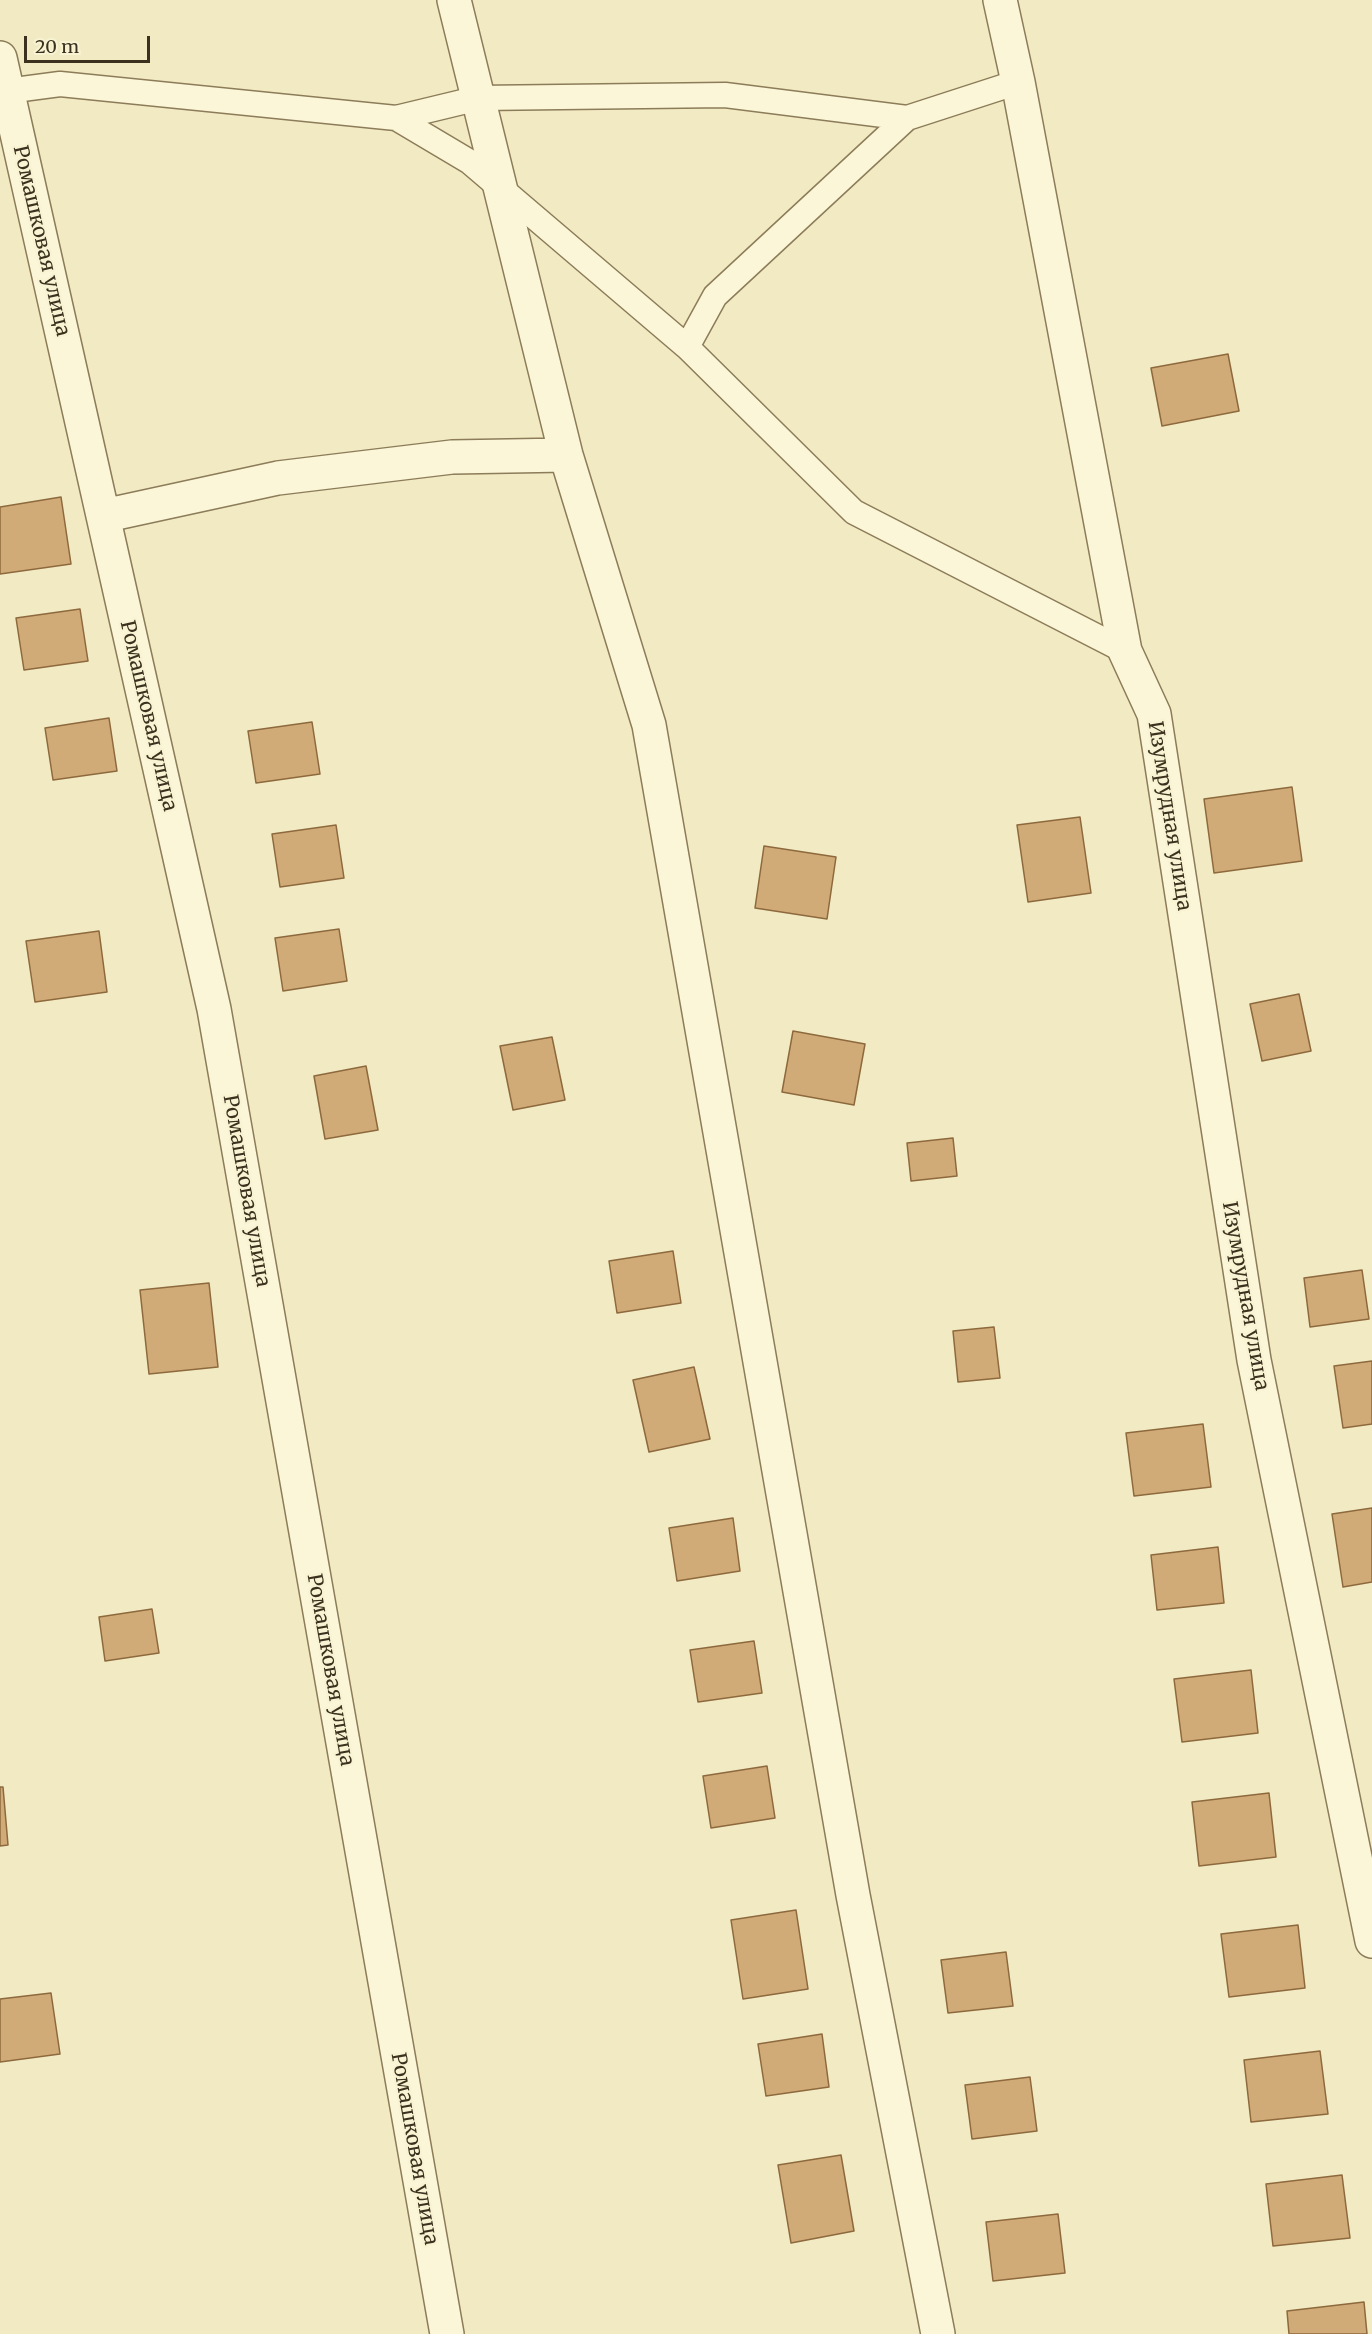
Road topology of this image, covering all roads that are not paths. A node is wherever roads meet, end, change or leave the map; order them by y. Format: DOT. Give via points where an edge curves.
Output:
graph roads {
  1 [pos="454,0"];
  2 [pos="1000,0"];
  3 [pos="0,58"];
  4 [pos="1018,82"];
  5 [pos="7,91"];
  6 [pos="479,98"];
  7 [pos="396,118"];
  8 [pos="907,118"];
  9 [pos="500,188"];
  10 [pos="687,346"];
  11 [pos="566,455"];
  12 [pos="103,516"];
  13 [pos="1125,651"];
  14 [pos="1372,1941"];
  15 [pos="447,2334"];
  16 [pos="938,2334"];
  1 -- 6 [label="street"];
  2 -- 4 [label="street, Изумрудная улица"];
  3 -- 5 [label="street, Ромашковая улица"];
  4 -- 8 [label="lane"];
  4 -- 13 [label="street, Изумрудная улица"];
  5 -- 7 [label="lane" via="60,84"];
  5 -- 12 [label="street, Ромашковая улица"];
  6 -- 7 [label="lane"];
  6 -- 8 [label="lane" via="725,95"];
  6 -- 9 [label="street"];
  7 -- 9 [label="lane" via="470,162"];
  8 -- 10 [label="lane" via="715,296"];
  9 -- 10 [label="lane"];
  9 -- 11 [label="street"];
  10 -- 13 [label="lane" via="854,512"];
  11 -- 12 [label="street" via="452,457 278,478"];
  11 -- 16 [label="street" via="649,725 853,1895"];
  12 -- 15 [label="street, Ромашковая улица" via="214,1010"];
  13 -- 14 [label="street, Изумрудная улица" via="1154,714 1254,1360"];
}
